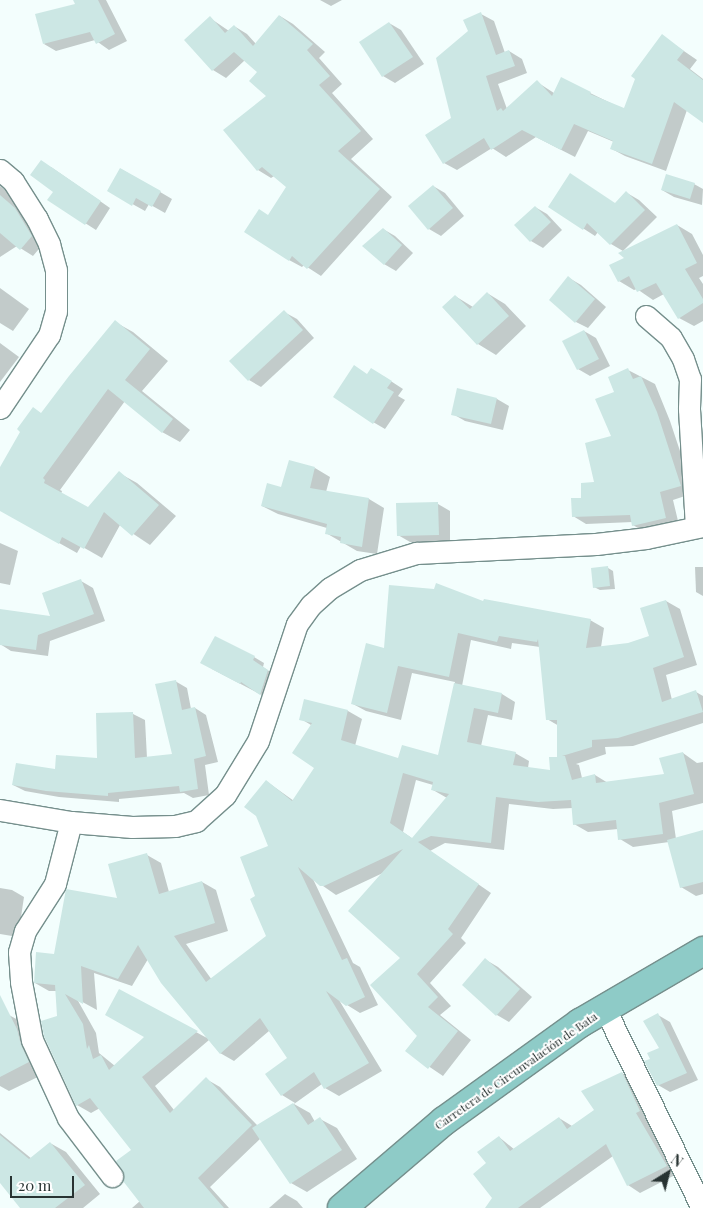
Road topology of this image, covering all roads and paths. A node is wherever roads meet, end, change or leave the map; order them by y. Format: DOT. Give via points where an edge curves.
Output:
graph roads {
  1 [pos="0,170"];
  2 [pos="646,316"];
  3 [pos="0,408"];
  4 [pos="700,526"];
  5 [pos="0,810"];
  6 [pos="72,822"];
  7 [pos="703,951"];
  8 [pos="605,1008"];
  9 [pos="112,1176"];
  10 [pos="342,1208"];
  11 [pos="702,1208"];
  1 -- 3 [label="street" via="12,181 49,244 56,270 56,311 48,335"];
  2 -- 4 [label="street" via="671,338 690,379 689,409"];
  4 -- 6 [label="street" via="646,538 596,544 416,553 360,570 330,588 311,605 297,624 258,741 239,776 212,808 196,820 175,826 132,827"];
  5 -- 6 [label="street"];
  6 -- 9 [label="street" via="55,884 24,931 19,952 20,982 32,1040 68,1118"];
  7 -- 8 [label="main road, Carretera de Circunvalación de Bata"];
  8 -- 10 [label="main road, Carretera de Circunvalación de Bata" via="444,1120"];
  8 -- 11 [label="street"];
}
